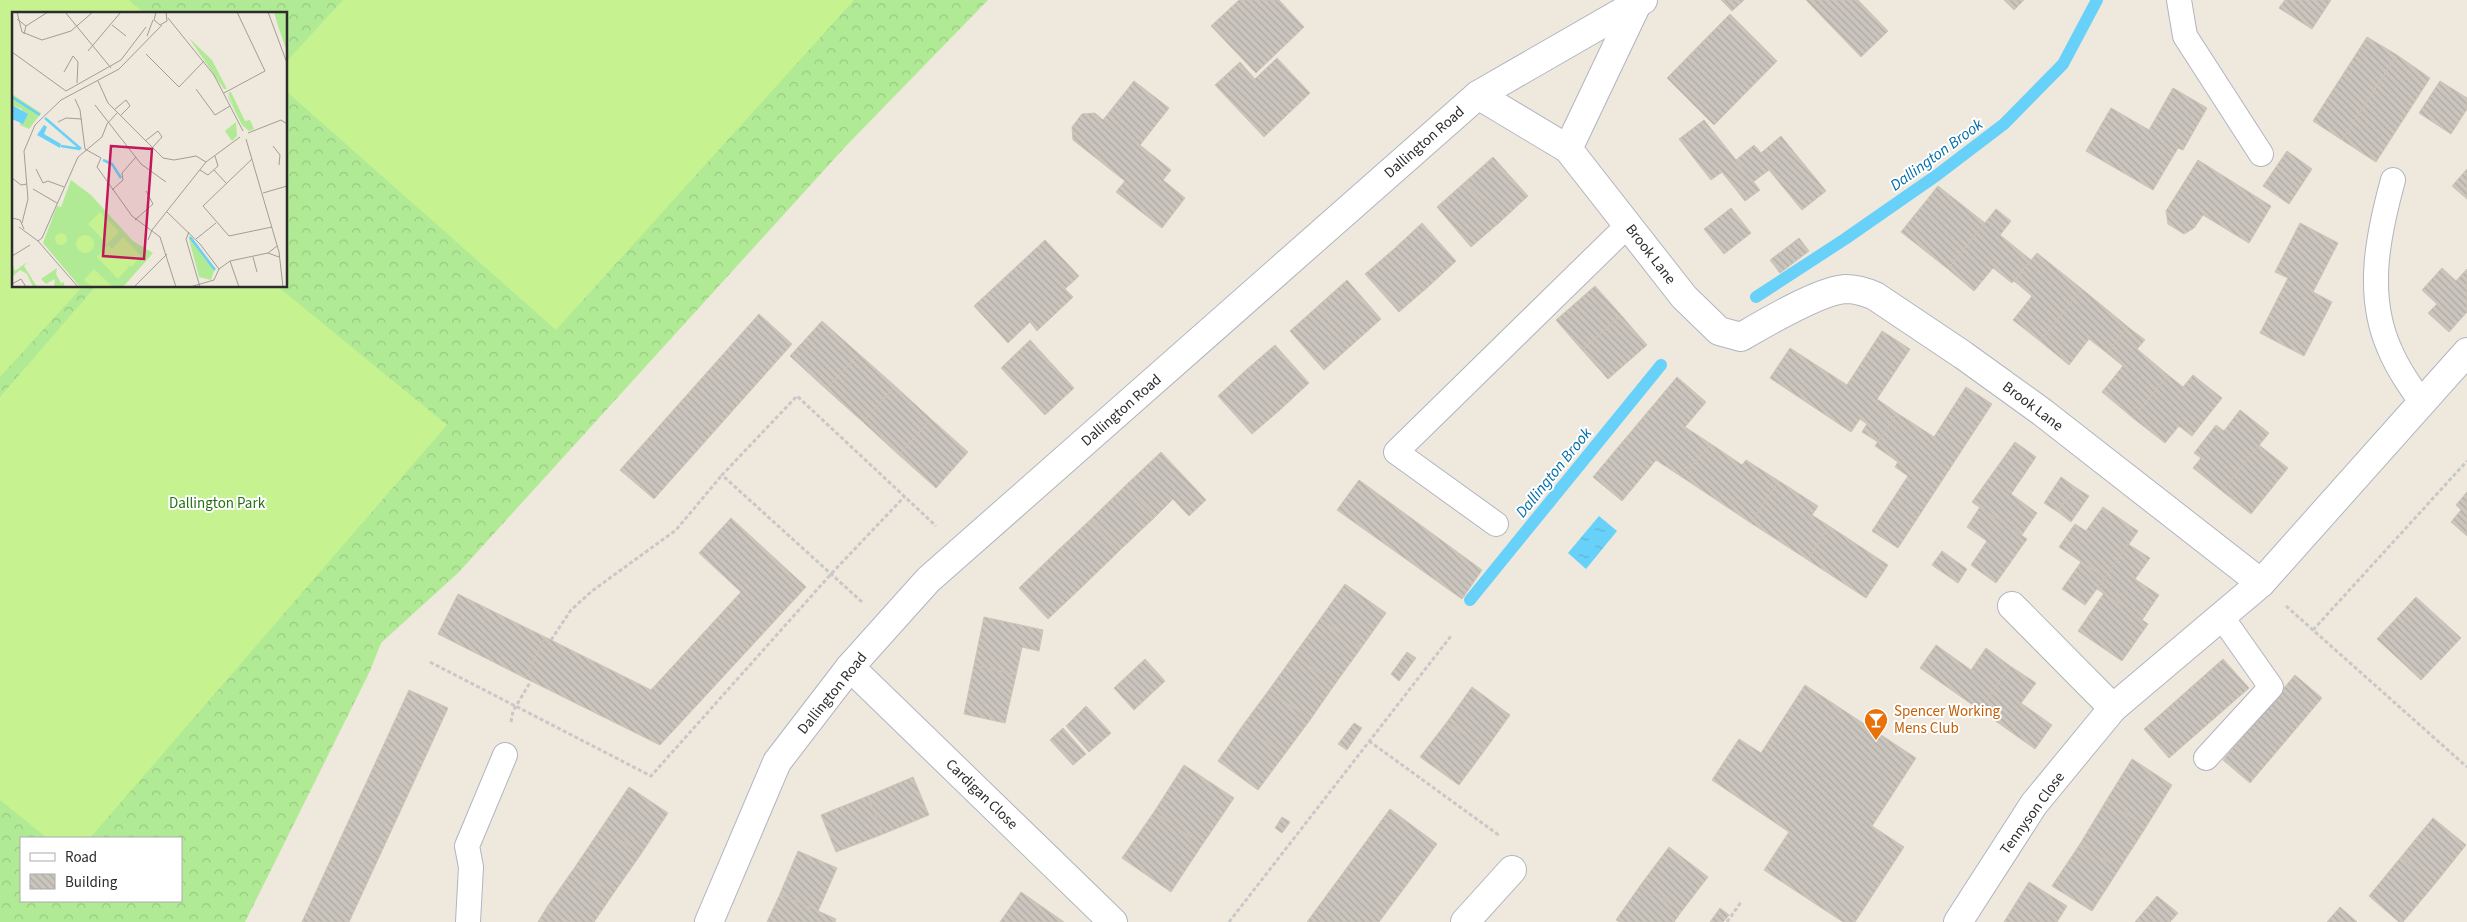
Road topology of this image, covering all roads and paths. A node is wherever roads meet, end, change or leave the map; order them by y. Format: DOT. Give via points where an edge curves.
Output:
graph roads {
  1 [pos="2179,0"];
  2 [pos="1640,3"];
  3 [pos="1478,95"];
  4 [pos="1568,149"];
  5 [pos="2261,154"];
  6 [pos="2393,180"];
  7 [pos="1628,225"];
  8 [pos="2467,352"];
  9 [pos="2422,403"];
  10 [pos="2467,461"];
  11 [pos="722,476"];
  12 [pos="905,496"];
  13 [pos="1496,524"];
  14 [pos="962,550"];
  15 [pos="831,574"];
  16 [pos="2261,583"];
  17 [pos="2012,606"];
  18 [pos="2222,616"];
  19 [pos="888,626"];
  20 [pos="2313,630"];
  21 [pos="1452,636"];
  22 [pos="551,640"];
  23 [pos="430,662"];
  24 [pos="850,667"];
  25 [pos="531,681"];
  26 [pos="516,706"];
  27 [pos="2113,708"];
  28 [pos="1369,741"];
  29 [pos="505,755"];
  30 [pos="2206,758"];
  31 [pos="2467,767"];
  32 [pos="1512,870"];
  33 [pos="1741,902"];
  34 [pos="468,922"];
  35 [pos="709,922"];
  36 [pos="1113,922"];
  37 [pos="1229,922"];
  38 [pos="1465,922"];
  39 [pos="1727,922"];
  40 [pos="1958,922"];
  1 -- 5 [label="lane" via="2185,36"];
  2 -- 3 [label="street, Dallington Road"];
  2 -- 4 [label="street"];
  3 -- 4 [label="street, Brook Lane"];
  3 -- 14 [label="street, Dallington Road"];
  4 -- 7 [label="street, Brook Lane"];
  6 -- 9 [label="lane" via="2377,250 2375,274 2379,305 2389,349"];
  7 -- 13 [label="lane" via="1396,452"];
  7 -- 16 [label="street, Brook Lane" via="1684,297 1718,331 1730,335 1741,337 1833,292 1862,290 1875,296 2042,412"];
  8 -- 9 [label="street"];
  9 -- 16 [label="street"];
  10 -- 20 [label="path"];
  11 -- 12 [label="path" via="797,396"];
  11 -- 15 [label="path"];
  11 -- 22 [label="path" via="676,530 571,610"];
  12 -- 14 [label="path"];
  12 -- 15 [label="path"];
  14 -- 19 [label="street, Dallington Road" via="928,580"];
  15 -- 19 [label="path"];
  15 -- 26 [label="path" via="651,776"];
  16 -- 18 [label="street, Tennyson Close"];
  16 -- 20 [label="path"];
  17 -- 27 [label="street"];
  18 -- 27 [label="street, Tennyson Close"];
  18 -- 30 [label="lane" via="2271,687"];
  19 -- 24 [label="street, Dallington Road"];
  20 -- 31 [label="path"];
  21 -- 28 [label="path"];
  23 -- 26 [label="path"];
  24 -- 35 [label="street, Dallington Road" via="777,762"];
  24 -- 36 [label="street, Cardigan Close"];
  25 -- 26 [label="path"];
  26 -- 29 [label="path"];
  27 -- 40 [label="street, Tennyson Close" via="2034,804"];
  28 -- 32 [label="path" via="1505,840"];
  28 -- 37 [label="path"];
  29 -- 34 [label="lane" via="467,846 471,867"];
  32 -- 38 [label="street"];
  33 -- 39 [label="path"];
}
